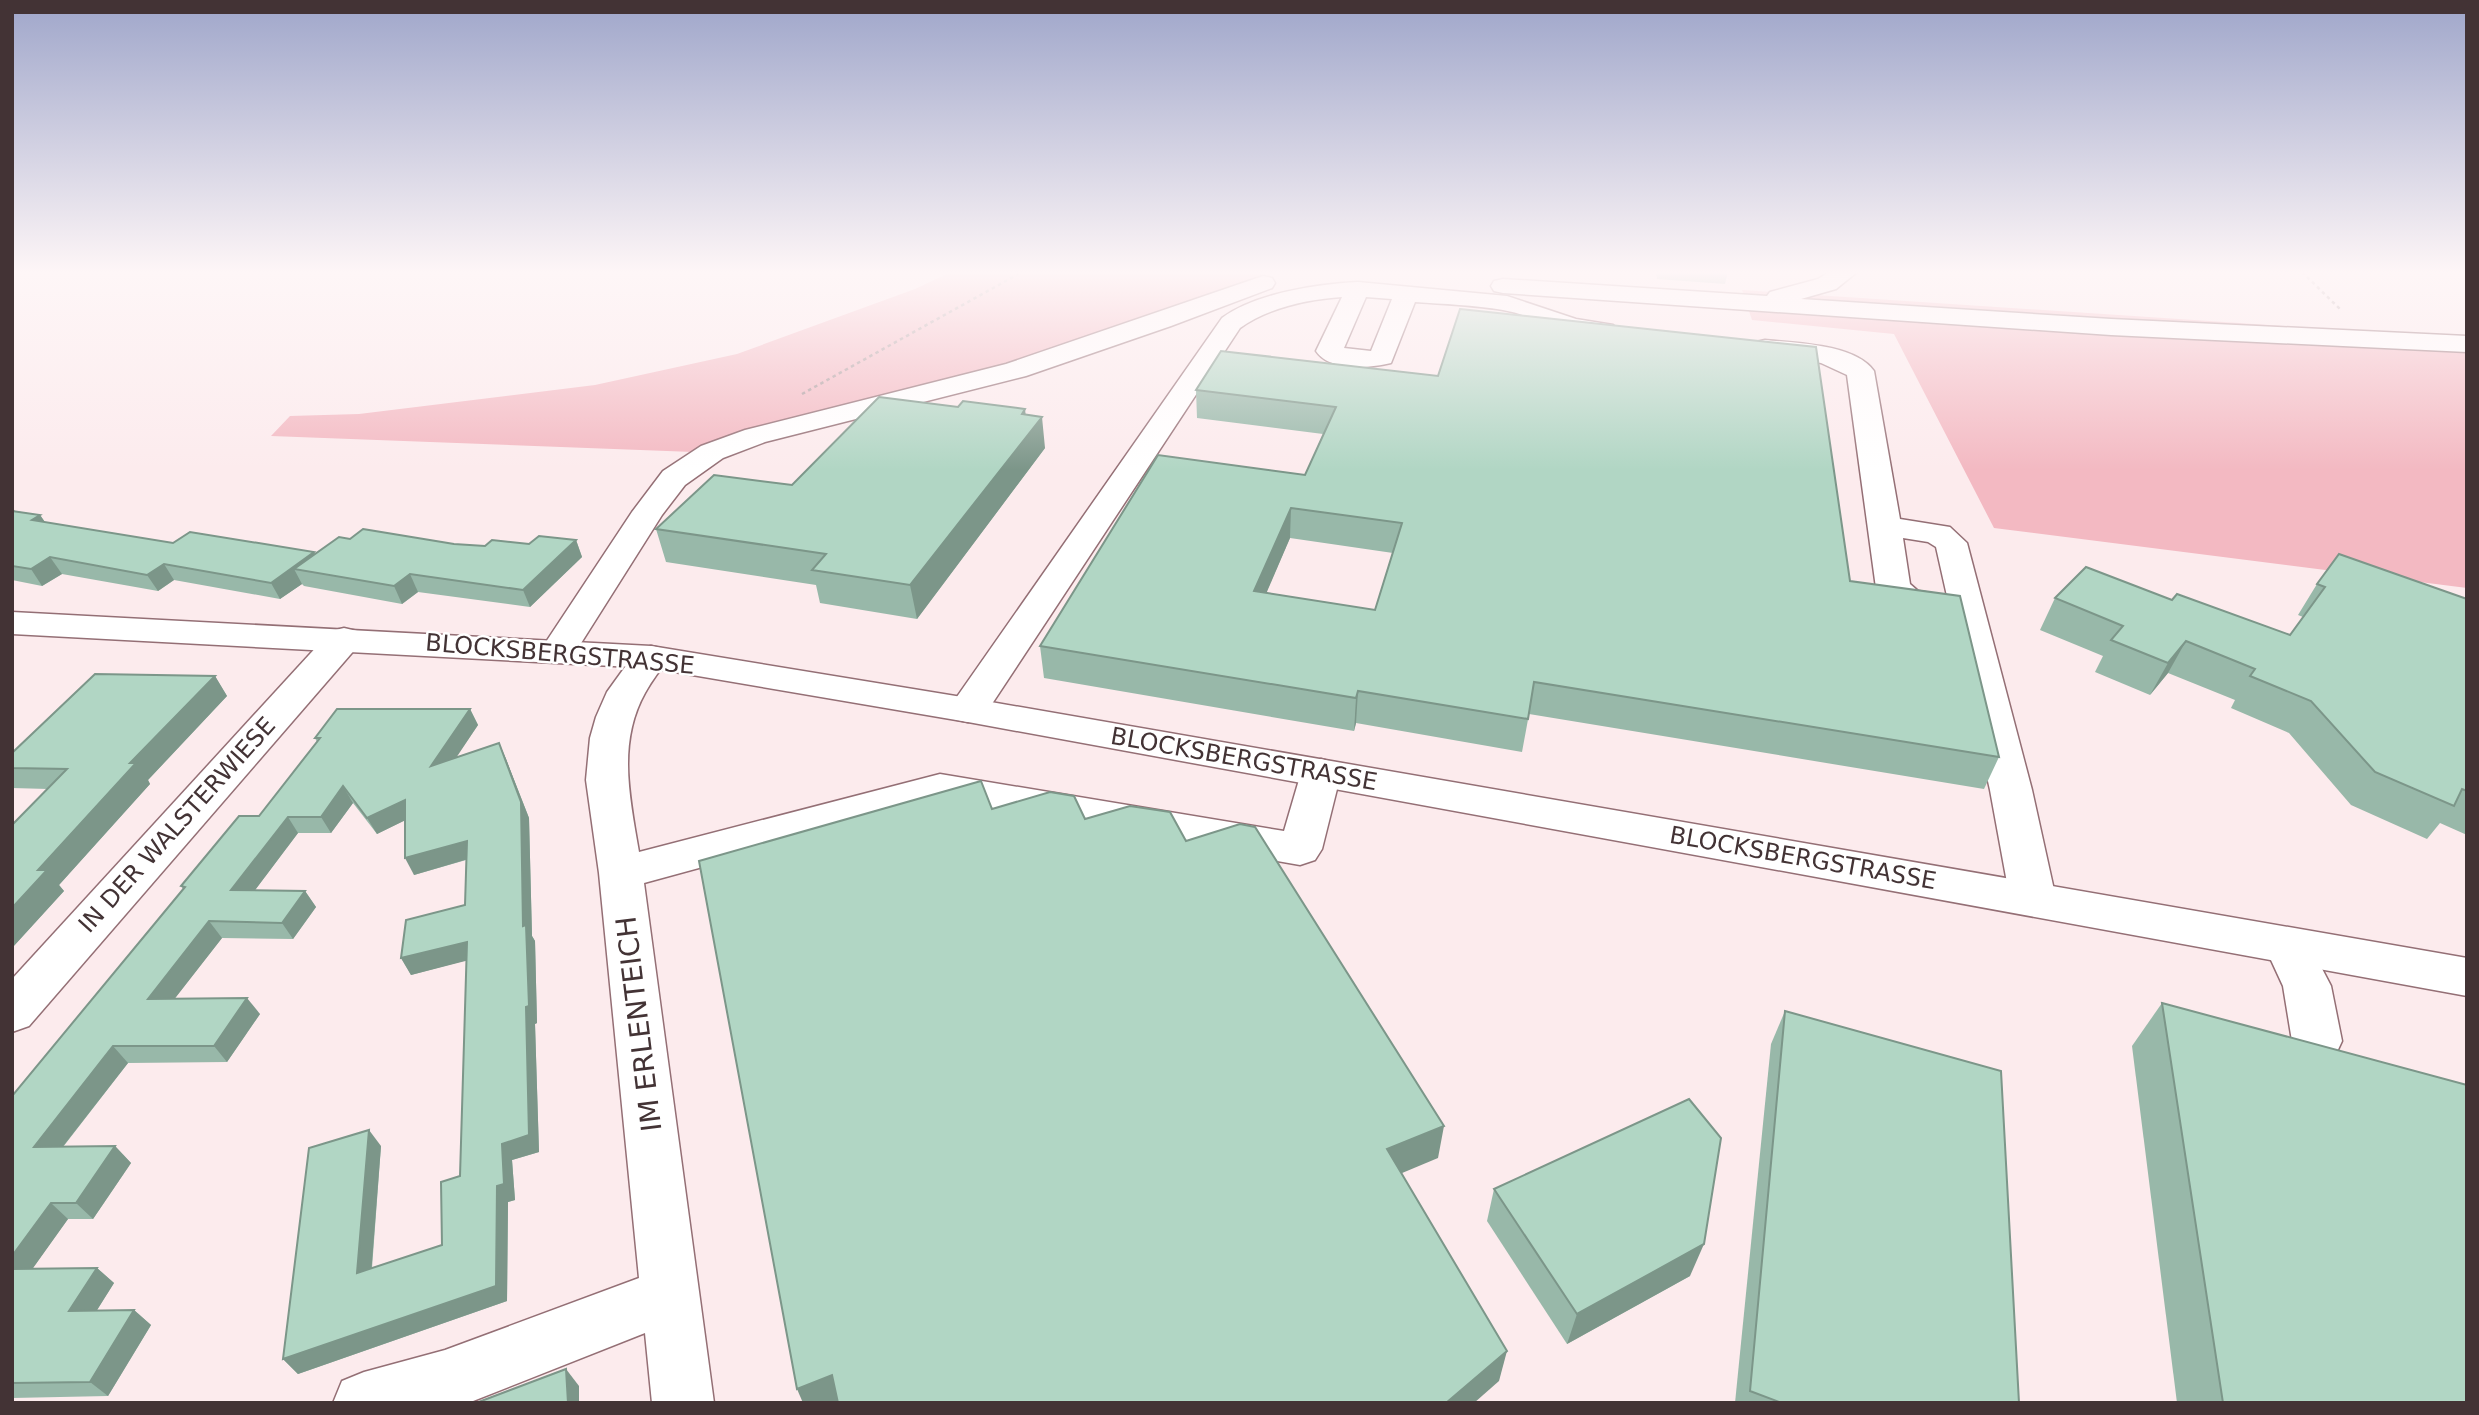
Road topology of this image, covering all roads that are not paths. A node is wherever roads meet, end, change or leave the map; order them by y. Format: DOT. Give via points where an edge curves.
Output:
graph roads {
  1 [pos="1109,338"];
  2 [pos="1221,338"];
  3 [pos="1335,338"];
  4 [pos="1389,338"];
  5 [pos="2330,338"];
  6 [pos="2467,344"];
  7 [pos="1738,345"];
  8 [pos="1885,526"];
  9 [pos="1967,609"];
  10 [pos="12,623"];
  11 [pos="344,639"];
  12 [pos="558,650"];
  13 [pos="651,657"];
  14 [pos="968,710"];
  15 [pos="1321,773"];
  16 [pos="621,873"];
  17 [pos="2033,899"];
  18 [pos="2288,947"];
  19 [pos="2467,977"];
  20 [pos="12,1012"];
  21 [pos="2317,1041"];
  22 [pos="672,1294"];
  23 [pos="364,1403"];
  24 [pos="683,1403"];
  1 -- 12 [label="main road" via="950,389 755,436 712,452 674,478"];
  2 -- 14 [label="main road"];
  3 -- 4 [label="main road" via="1329,351 1336,355 1375,359 1382,357"];
  5 -- 6 [label="main road"];
  7 -- 8 [label="main road" via="1821,355 1848,362 1860,371"];
  8 -- 9 [label="main road" via="1938,534 1951,543"];
  8 -- 9 [label="main road" via="1893,588 1908,599"];
  9 -- 17 [label="main road"];
  10 -- 11 [label="main road, BLOCKSBERGSTRASSE"];
  11 -- 12 [label="main road, BLOCKSBERGSTRASSE"];
  11 -- 20 [label="main road, IN DER WALSTERWIESE"];
  12 -- 13 [label="main road, BLOCKSBERGSTRASSE"];
  13 -- 14 [label="main road, BLOCKSBERGSTRASSE"];
  13 -- 16 [label="main road, IM ERLENTEICH" via="626,692 610,738 606,780"];
  14 -- 15 [label="main road, BLOCKSBERGSTRASSE"];
  15 -- 16 [label="main road" via="1300,849 940,788"];
  15 -- 17 [label="main road, BLOCKSBERGSTRASSE"];
  16 -- 22 [label="main road, IM ERLENTEICH"];
  17 -- 18 [label="main road, BLOCKSBERGSTRASSE"];
  18 -- 19 [label="main road, BLOCKSBERGSTRASSE"];
  18 -- 21 [label="main road" via="2307,986"];
  22 -- 23 [label="main road" via="445,1381"];
  22 -- 24 [label="main road, IM ERLENTEICH"];
}
